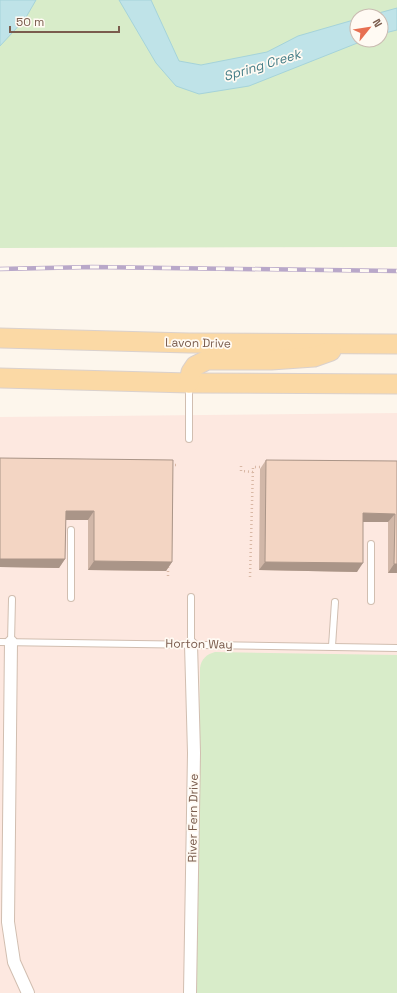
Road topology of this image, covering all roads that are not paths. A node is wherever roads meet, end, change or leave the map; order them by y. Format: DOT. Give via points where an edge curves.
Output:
graph roads {
  1 [pos="0,338"];
  2 [pos="348,344"];
  3 [pos="397,344"];
  4 [pos="0,378"];
  5 [pos="189,383"];
  6 [pos="397,384"];
  7 [pos="189,439"];
  8 [pos="71,530"];
  9 [pos="372,544"];
  10 [pos="191,596"];
  11 [pos="72,598"];
  12 [pos="12,599"];
  13 [pos="335,602"];
  14 [pos="371,602"];
  15 [pos="6,642"];
  16 [pos="191,644"];
  17 [pos="332,646"];
  18 [pos="397,648"];
  19 [pos="4,789"];
  20 [pos="28,993"];
  21 [pos="190,993"];
  1 -- 2 [label="main road, Lavon Drive"];
  2 -- 3 [label="main road, Lavon Drive"];
  2 -- 5 [label="main road" via="314,357 207,360 195,366"];
  4 -- 5 [label="main road"];
  5 -- 6 [label="main road"];
  5 -- 7 [label="lane"];
  8 -- 11 [label="lane"];
  9 -- 14 [label="lane"];
  10 -- 16 [label="lane"];
  12 -- 15 [label="lane"];
  13 -- 17 [label="lane"];
  15 -- 16 [label="lane, Horton Way"];
  15 -- 19 [label="street"];
  16 -- 17 [label="lane, Horton Way"];
  16 -- 21 [label="street, River Fern Drive" via="194,760"];
  17 -- 18 [label="lane, Horton Way"];
  19 -- 20 [label="street" via="8,922 14,962"];
}
